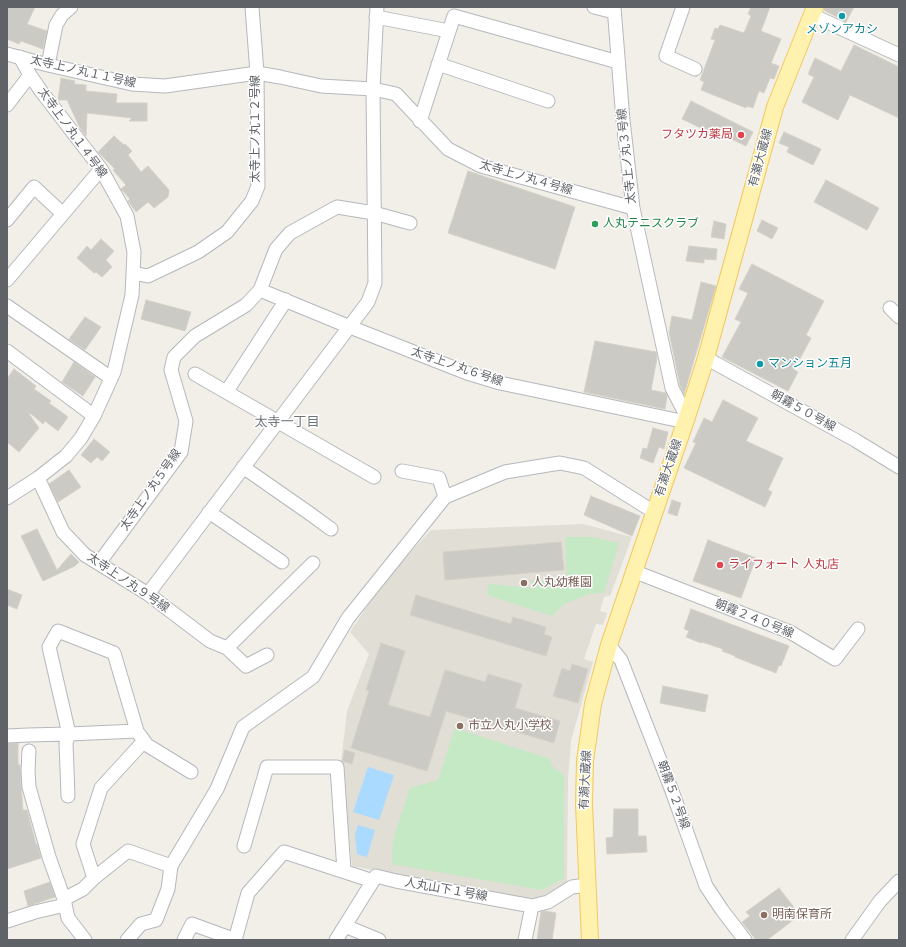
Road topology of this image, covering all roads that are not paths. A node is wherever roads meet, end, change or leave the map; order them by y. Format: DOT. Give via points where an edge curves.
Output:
graph roads {
  1 [pos="71,7"];
  2 [pos="252,7"];
  3 [pos="594,7"];
  4 [pos="683,7"];
  5 [pos="614,9"];
  6 [pos="813,11"];
  7 [pos="376,12"];
  8 [pos="449,31"];
  9 [pos="899,55"];
  10 [pos="13,56"];
  11 [pos="618,62"];
  12 [pos="438,64"];
  13 [pos="48,65"];
  14 [pos="695,69"];
  15 [pos="257,73"];
  16 [pos="30,75"];
  17 [pos="373,90"];
  18 [pos="548,101"];
  19 [pos="7,105"];
  20 [pos="420,121"];
  21 [pos="100,169"];
  22 [pos="633,208"];
  23 [pos="374,213"];
  24 [pos="63,214"];
  25 [pos="7,220"];
  26 [pos="410,222"];
  27 [pos="133,273"];
  28 [pos="7,280"];
  29 [pos="260,290"];
  30 [pos="286,300"];
  31 [pos="7,306"];
  32 [pos="350,327"];
  33 [pos="9,358"];
  34 [pos="706,358"];
  35 [pos="195,374"];
  36 [pos="111,378"];
  37 [pos="227,391"];
  38 [pos="94,416"];
  39 [pos="686,420"];
  40 [pos="279,421"];
  41 [pos="243,467"];
  42 [pos="899,467"];
  43 [pos="402,471"];
  44 [pos="374,477"];
  45 [pos="38,478"];
  46 [pos="445,497"];
  47 [pos="7,498"];
  48 [pos="209,512"];
  49 [pos="654,512"];
  50 [pos="331,530"];
  51 [pos="282,562"];
  52 [pos="99,563"];
  53 [pos="313,563"];
  54 [pos="634,571"];
  55 [pos="148,594"];
  56 [pos="858,629"];
  57 [pos="609,645"];
  58 [pos="227,648"];
  59 [pos="267,655"];
  60 [pos="69,734"];
  61 [pos="7,736"];
  62 [pos="141,736"];
  63 [pos="29,751"];
  64 [pos="191,772"];
  65 [pos="68,796"];
  66 [pos="244,846"];
  67 [pos="171,866"];
  68 [pos="344,871"];
  69 [pos="94,878"];
  70 [pos="373,881"];
  71 [pos="899,881"];
  72 [pos="587,885"];
  73 [pos="65,902"];
  74 [pos="532,906"];
  75 [pos="7,921"];
  76 [pos="345,926"];
  77 [pos="85,940"];
  78 [pos="127,940"];
  79 [pos="184,940"];
  80 [pos="236,940"];
  81 [pos="336,940"];
  82 [pos="379,940"];
  83 [pos="526,940"];
  84 [pos="590,940"];
  85 [pos="745,940"];
  86 [pos="852,940"];
  1 -- 13 [label="street" via="56,25"];
  2 -- 15 [label="street, 太寺上ノ丸１２号線"];
  3 -- 5 [label="street"];
  4 -- 14 [label="street" via="666,56"];
  5 -- 11 [label="street, 太寺上ノ丸３号線"];
  6 -- 9 [label="street"];
  6 -- 34 [label="main road, 有瀬大蔵線" via="776,107"];
  7 -- 8 [label="street"];
  7 -- 17 [label="street"];
  8 -- 11 [label="street" via="454,16"];
  8 -- 12 [label="street"];
  10 -- 13 [label="street, 太寺上ノ丸１１号線"];
  10 -- 16 [label="street, 太寺上ノ丸１４号線"];
  11 -- 22 [label="street, 太寺上ノ丸３号線"];
  12 -- 18 [label="street"];
  12 -- 20 [label="street"];
  13 -- 15 [label="street, 太寺上ノ丸１１号線" via="132,84 165,86"];
  15 -- 17 [label="street, 太寺上ノ丸１１号線" via="321,86"];
  15 -- 27 [label="street, 太寺上ノ丸１２号線" via="258,186 252,201 227,232 198,252 148,276"];
  16 -- 19 [label="street"];
  16 -- 21 [label="street, 太寺上ノ丸１４号線"];
  17 -- 20 [label="street, 太寺上ノ丸４号線" via="396,94"];
  17 -- 23 [label="street"];
  20 -- 22 [label="street, 太寺上ノ丸４号線" via="448,149 481,166"];
  21 -- 24 [label="street"];
  21 -- 27 [label="street, 太寺上ノ丸１４号線" via="127,216 134,252"];
  22 -- 39 [label="street, 太寺上ノ丸３号線" via="672,388"];
  23 -- 26 [label="street, 太寺上ノ丸５号線"];
  23 -- 29 [label="street, 太寺上ノ丸５号線" via="337,207 290,233 276,249"];
  23 -- 32 [label="street" via="375,283 368,302"];
  24 -- 25 [label="street" via="34,187"];
  24 -- 28 [label="street"];
  27 -- 36 [label="street, 太寺上ノ丸１４号線" via="132,295"];
  29 -- 30 [label="street, 太寺上ノ丸６号線"];
  29 -- 52 [label="street, 太寺上ノ丸５号線" via="246,305 195,336 174,357 171,370 186,421 181,452"];
  30 -- 32 [label="street, 太寺上ノ丸６号線"];
  30 -- 37 [label="street"];
  31 -- 36 [label="street"];
  32 -- 39 [label="street, 太寺上ノ丸６号線" via="500,383"];
  32 -- 40 [label="street"];
  33 -- 38 [label="street"];
  34 -- 39 [label="main road, 有瀬大蔵線"];
  34 -- 42 [label="street, 朝霧５０号線" via="856,440"];
  35 -- 37 [label="street"];
  36 -- 38 [label="street, 太寺上ノ丸１４号線"];
  37 -- 40 [label="street"];
  38 -- 45 [label="street, 太寺上ノ丸１４号線" via="66,456"];
  39 -- 49 [label="main road, 有瀬大蔵線"];
  40 -- 41 [label="street"];
  40 -- 44 [label="street"];
  41 -- 48 [label="street"];
  41 -- 50 [label="street"];
  43 -- 46 [label="street" via="439,478"];
  45 -- 47 [label="street, 太寺上ノ丸１４号線"];
  45 -- 52 [label="street, 太寺上ノ丸９号線" via="64,532 85,555"];
  46 -- 49 [label="street" via="505,472 560,463 584,468"];
  46 -- 67 [label="street" via="348,618 313,677 243,727 217,790"];
  48 -- 51 [label="street"];
  48 -- 55 [label="street"];
  49 -- 54 [label="main road, 有瀬大蔵線"];
  52 -- 55 [label="street, 太寺上ノ丸９号線"];
  53 -- 58 [label="street"];
  54 -- 56 [label="street, 朝霧２４０号線" via="790,632 835,659"];
  54 -- 57 [label="main road, 有瀬大蔵線"];
  55 -- 58 [label="street, 太寺上ノ丸９号線" via="210,641"];
  57 -- 72 [label="main road, 有瀬大蔵線" via="594,704 585,761"];
  57 -- 85 [label="street, 朝霧５２号線" via="621,660 706,886"];
  58 -- 59 [label="street, 太寺上ノ丸９号線" via="246,666"];
  60 -- 61 [label="street"];
  60 -- 62 [label="street"];
  60 -- 62 [label="street" via="49,647 58,631 114,653"];
  60 -- 65 [label="street" via="66,743"];
  62 -- 64 [label="street" via="147,745"];
  62 -- 69 [label="street" via="101,788 83,844"];
  63 -- 73 [label="street" via="29,787"];
  66 -- 68 [label="street" via="267,768 337,768"];
  67 -- 69 [label="street" via="128,851"];
  67 -- 78 [label="street" via="168,889 156,920 141,924"];
  68 -- 70 [label="street"];
  68 -- 80 [label="street" via="284,852 248,893"];
  69 -- 73 [label="street"];
  70 -- 74 [label="street, 人丸山下１号線" via="376,876"];
  70 -- 76 [label="street"];
  71 -- 86 [label="street" via="880,901"];
  72 -- 74 [label="street, 人丸山下１号線" via="572,887 548,902"];
  72 -- 84 [label="main road, 有瀬大蔵線"];
  73 -- 75 [label="street"];
  73 -- 77 [label="street" via="68,918"];
  74 -- 83 [label="street"];
  76 -- 81 [label="street"];
  76 -- 82 [label="street"];
  79 -- 80 [label="street" via="192,924"];
}
